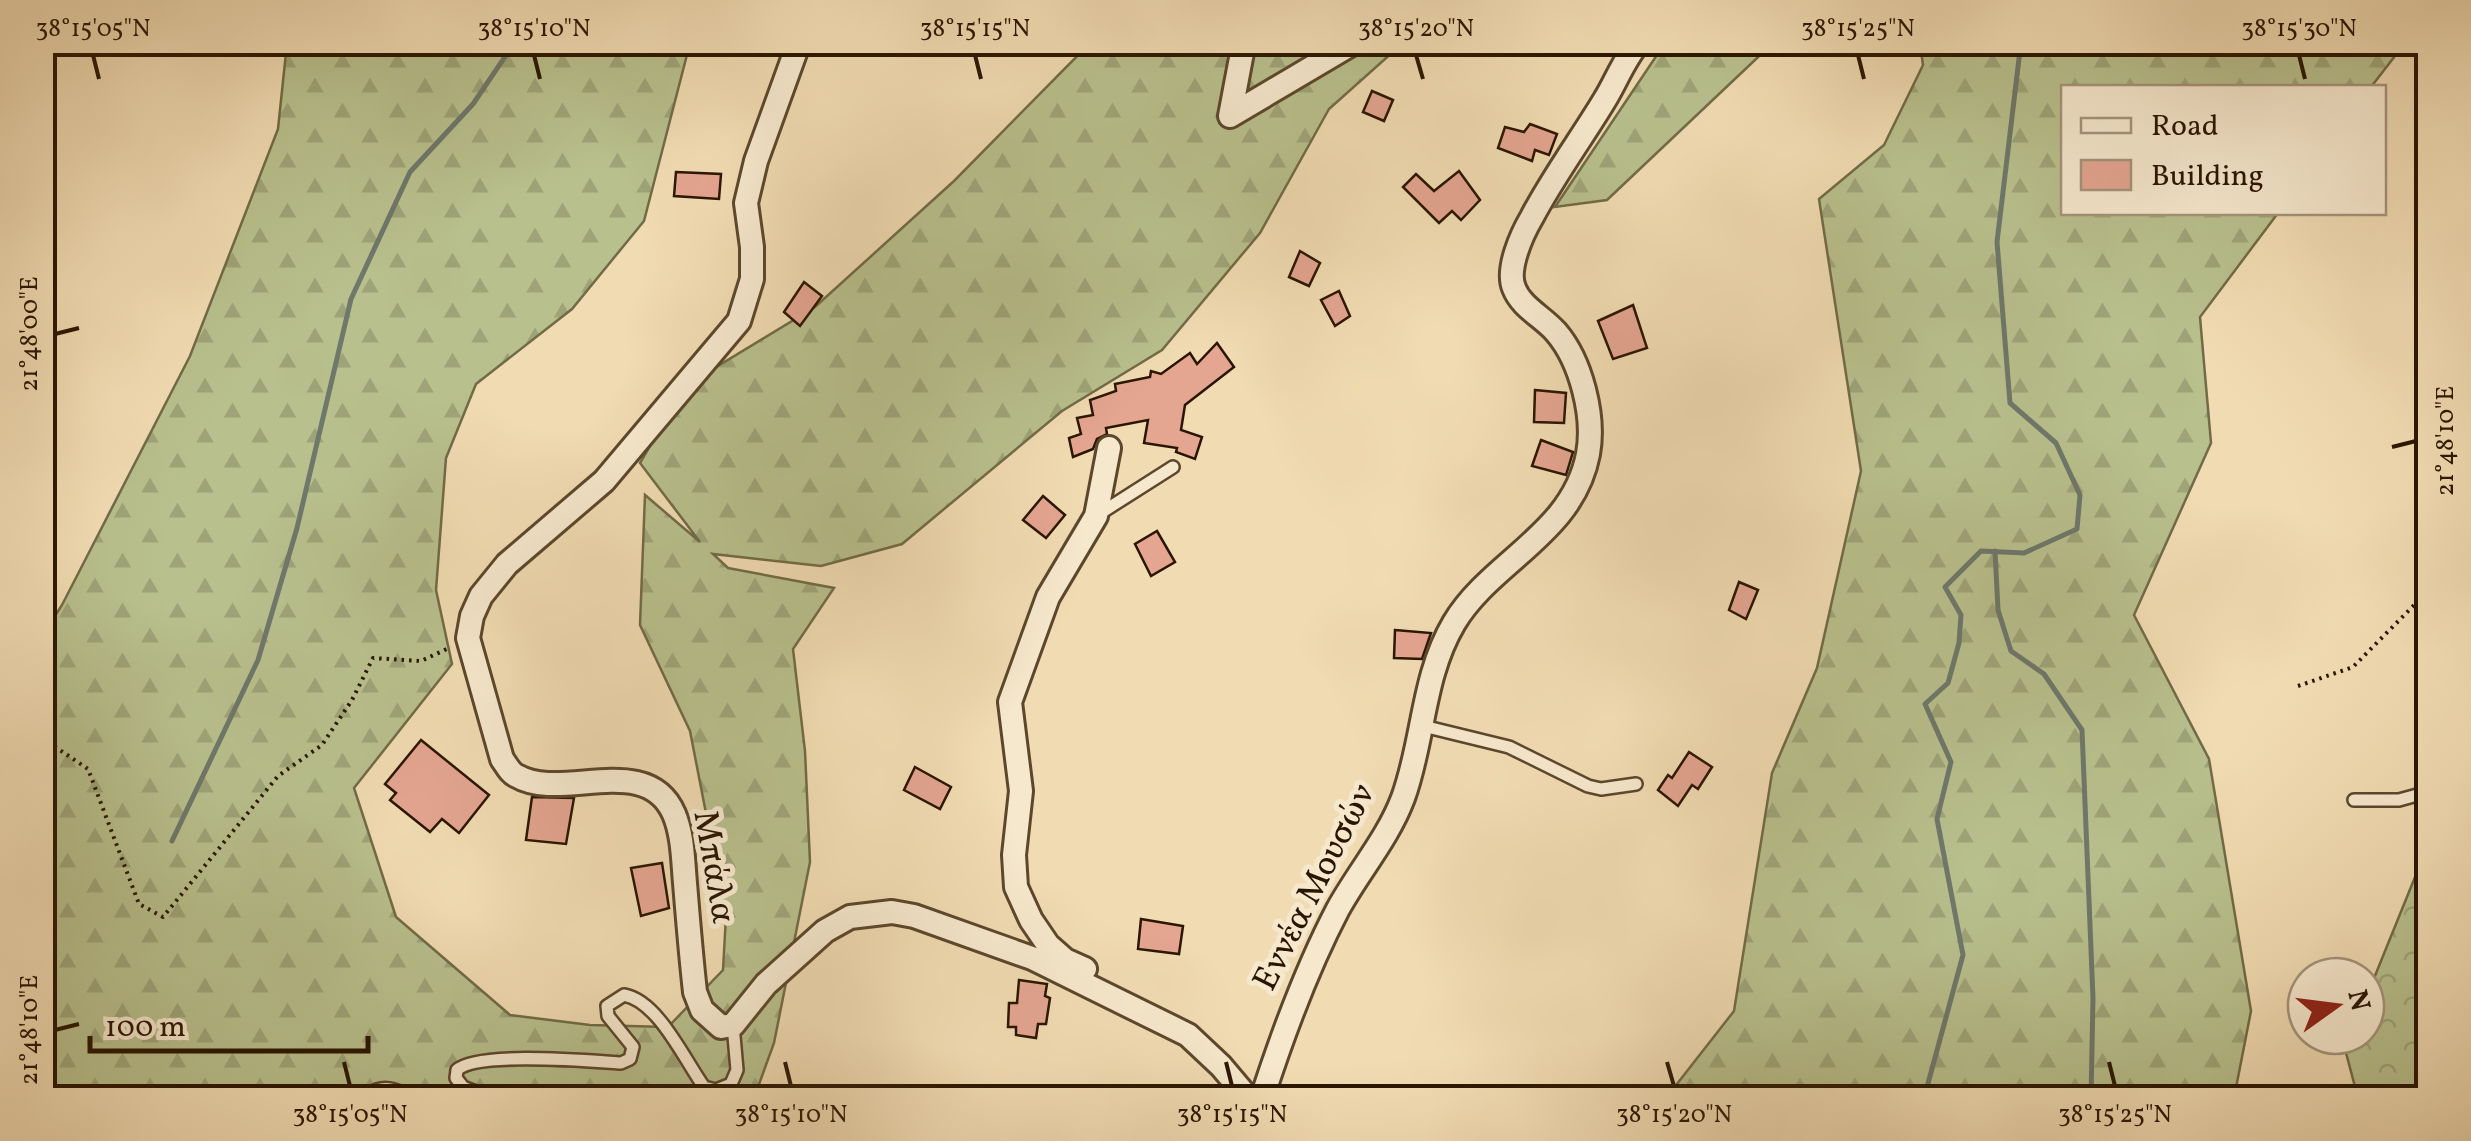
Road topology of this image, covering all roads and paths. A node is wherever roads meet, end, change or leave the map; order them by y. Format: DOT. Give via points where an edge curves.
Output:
graph roads {
  1 [pos="799,42"];
  2 [pos="1244,42"];
  3 [pos="1355,42"];
  4 [pos="1639,42"];
  5 [pos="1109,448"];
  6 [pos="1173,467"];
  7 [pos="1096,516"];
  8 [pos="2428,591"];
  9 [pos="468,638"];
  10 [pos="2298,686"];
  11 [pos="1419,724"];
  12 [pos="42,738"];
  13 [pos="1636,784"];
  14 [pos="2428,792"];
  15 [pos="2354,800"];
  16 [pos="732,1025"];
  17 [pos="1188,1036"];
  18 [pos="368,1098"];
  19 [pos="415,1098"];
  20 [pos="491,1098"];
  21 [pos="1248,1098"];
  22 [pos="1262,1098"];
  1 -- 9 [label="street" via="746,203 752,278 740,321 604,481 507,564 481,596"];
  2 -- 3 [label="street" via="1230,116"];
  4 -- 11 [label="street, Εννέα Μουσών" via="1530,219 1512,269 1520,298 1557,332 1570,356 1590,423 1578,485 1556,520 1452,626"];
  5 -- 7 [label="street"];
  6 -- 7 [label="lane"];
  7 -- 17 [label="street" via="1048,597 1010,702 1021,791 1016,887 1048,946 1157,1006"];
  8 -- 10 [label="path" via="2353,668"];
  9 -- 12 [label="path" via="421,661 373,658 322,745 278,776 163,917 140,904 88,769"];
  9 -- 16 [label="street, Μπάλα" via="512,774 527,781 617,781 664,798 682,848 695,992 713,1022"];
  11 -- 13 [label="lane" via="1510,747 1588,786"];
  11 -- 22 [label="street, Εννέα Μουσών" via="1404,797 1318,948"];
  14 -- 15 [label="lane"];
  16 -- 17 [label="street" via="825,931 850,916 892,912 1032,958"];
  16 -- 20 [label="lane" via="731,1084 704,1087 651,1007 624,995 607,1006 633,1048 630,1059 486,1060 456,1070 463,1087"];
  17 -- 21 [label="street"];
  18 -- 19 [label="lane" via="378,1088 392,1088"];
}
